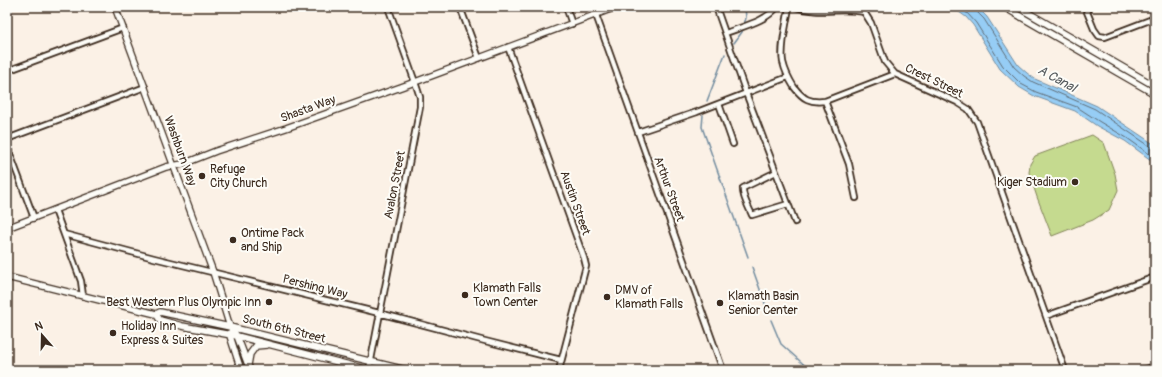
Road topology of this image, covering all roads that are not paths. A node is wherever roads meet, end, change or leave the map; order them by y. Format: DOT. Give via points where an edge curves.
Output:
graph roads {
  1 [pos="115,7"];
  2 [pos="388,7"];
  3 [pos="460,7"];
  4 [pos="566,7"];
  5 [pos="616,7"];
  6 [pos="716,7"];
  7 [pos="777,7"];
  8 [pos="789,7"];
  9 [pos="796,7"];
  10 [pos="1004,7"];
  11 [pos="1018,7"];
  12 [pos="1085,7"];
  13 [pos="596,14"];
  14 [pos="1155,18"];
  15 [pos="572,24"];
  16 [pos="123,28"];
  17 [pos="726,33"];
  18 [pos="508,47"];
  19 [pos="479,58"];
  20 [pos="7,71"];
  21 [pos="895,74"];
  22 [pos="788,77"];
  23 [pos="415,82"];
  24 [pos="1155,86"];
  25 [pos="145,87"];
  26 [pos="746,93"];
  27 [pos="1155,94"];
  28 [pos="825,101"];
  29 [pos="719,104"];
  30 [pos="638,132"];
  31 [pos="7,139"];
  32 [pos="733,144"];
  33 [pos="7,146"];
  34 [pos="174,166"];
  35 [pos="776,172"];
  36 [pos="856,198"];
  37 [pos="788,204"];
  38 [pos="55,210"];
  39 [pos="34,218"];
  40 [pos="795,222"];
  41 [pos="7,228"];
  42 [pos="64,234"];
  43 [pos="213,272"];
  44 [pos="7,277"];
  45 [pos="1155,277"];
  46 [pos="83,296"];
  47 [pos="379,313"];
  48 [pos="156,314"];
  49 [pos="1046,316"];
  50 [pos="230,327"];
  51 [pos="229,335"];
  52 [pos="237,336"];
  53 [pos="272,345"];
  54 [pos="562,360"];
  55 [pos="370,361"];
  56 [pos="1155,366"];
  57 [pos="249,368"];
  58 [pos="241,370"];
  59 [pos="369,370"];
  60 [pos="406,370"];
  61 [pos="559,370"];
  62 [pos="723,370"];
  63 [pos="1065,370"];
  64 [pos="1144,370"];
  1 -- 16 [label="main road, Washburn Way"];
  2 -- 23 [label="street, Avalon Street"];
  3 -- 19 [label="street"];
  4 -- 15 [label="street"];
  5 -- 13 [label="main road, Shasta Way"];
  6 -- 17 [label="street"];
  7 -- 17 [label="street" via="763,18"];
  8 -- 22 [label="street" via="782,61"];
  9 -- 21 [label="street, Crest Street" via="828,11 853,9 864,12 871,23 885,62"];
  10 -- 27 [label="main road"];
  11 -- 24 [label="main road"];
  12 -- 14 [label="street" via="1094,29 1100,36 1105,37"];
  13 -- 15 [label="main road, Shasta Way"];
  13 -- 30 [label="street, Arthur Street"];
  15 -- 18 [label="main road, Shasta Way"];
  16 -- 20 [label="street"];
  16 -- 25 [label="main road, Washburn Way"];
  17 -- 26 [label="street"];
  18 -- 19 [label="main road, Shasta Way"];
  18 -- 54 [label="street, Austin Street" via="586,266"];
  19 -- 23 [label="main road, Shasta Way"];
  21 -- 28 [label="street"];
  21 -- 49 [label="street, Crest Street" via="957,102 968,109 977,122"];
  22 -- 26 [label="street"];
  22 -- 28 [label="street" via="808,101"];
  23 -- 34 [label="main road, Shasta Way"];
  23 -- 47 [label="street, Avalon Street" via="420,107"];
  25 -- 31 [label="street"];
  25 -- 34 [label="main road, Washburn Way"];
  26 -- 29 [label="street"];
  26 -- 35 [label="street"];
  28 -- 36 [label="street" via="848,164"];
  29 -- 30 [label="street"];
  29 -- 32 [label="street"];
  30 -- 62 [label="street, Arthur Street"];
  33 -- 39 [label="street"];
  34 -- 38 [label="main road, Shasta Way"];
  34 -- 43 [label="main road, Washburn Way"];
  35 -- 37 [label="street"];
  35 -- 37 [label="street" via="743,188 744,195 752,216"];
  37 -- 40 [label="street"];
  38 -- 39 [label="main road, Shasta Way"];
  38 -- 42 [label="street"];
  39 -- 41 [label="main road, Shasta Way"];
  42 -- 43 [label="street, Pershing Way"];
  42 -- 46 [label="street" via="81,281"];
  43 -- 47 [label="street, Pershing Way"];
  43 -- 50 [label="main road, Washburn Way"];
  44 -- 46 [label="main road, South 6th Street"];
  45 -- 49 [label="street"];
  46 -- 48 [label="main road, South 6th Street"];
  47 -- 54 [label="street, Pershing Way"];
  47 -- 55 [label="street, Avalon Street"];
  48 -- 50 [label="main road, South 6th Street" via="160,312"];
  48 -- 51 [label="main road, South 6th Street" via="160,320"];
  49 -- 63 [label="street, Crest Street"];
  50 -- 51 [label="main road, Washburn Way"];
  50 -- 52 [label="main road, Washburn Way"];
  50 -- 55 [label="main road, South 6th Street"];
  51 -- 52 [label="main road, South 6th Street"];
  51 -- 58 [label="main road, Washburn Way"];
  52 -- 53 [label="main road, South 6th Street"];
  52 -- 57 [label="main road, Washburn Way"];
  53 -- 57 [label="main road" via="256,346 250,354"];
  53 -- 59 [label="main road, South 6th Street"];
  54 -- 61 [label="street, Austin Street"];
  55 -- 59 [label="street, Avalon Street"];
  55 -- 60 [label="main road, South 6th Street"];
  56 -- 64 [label="main road"];
}
